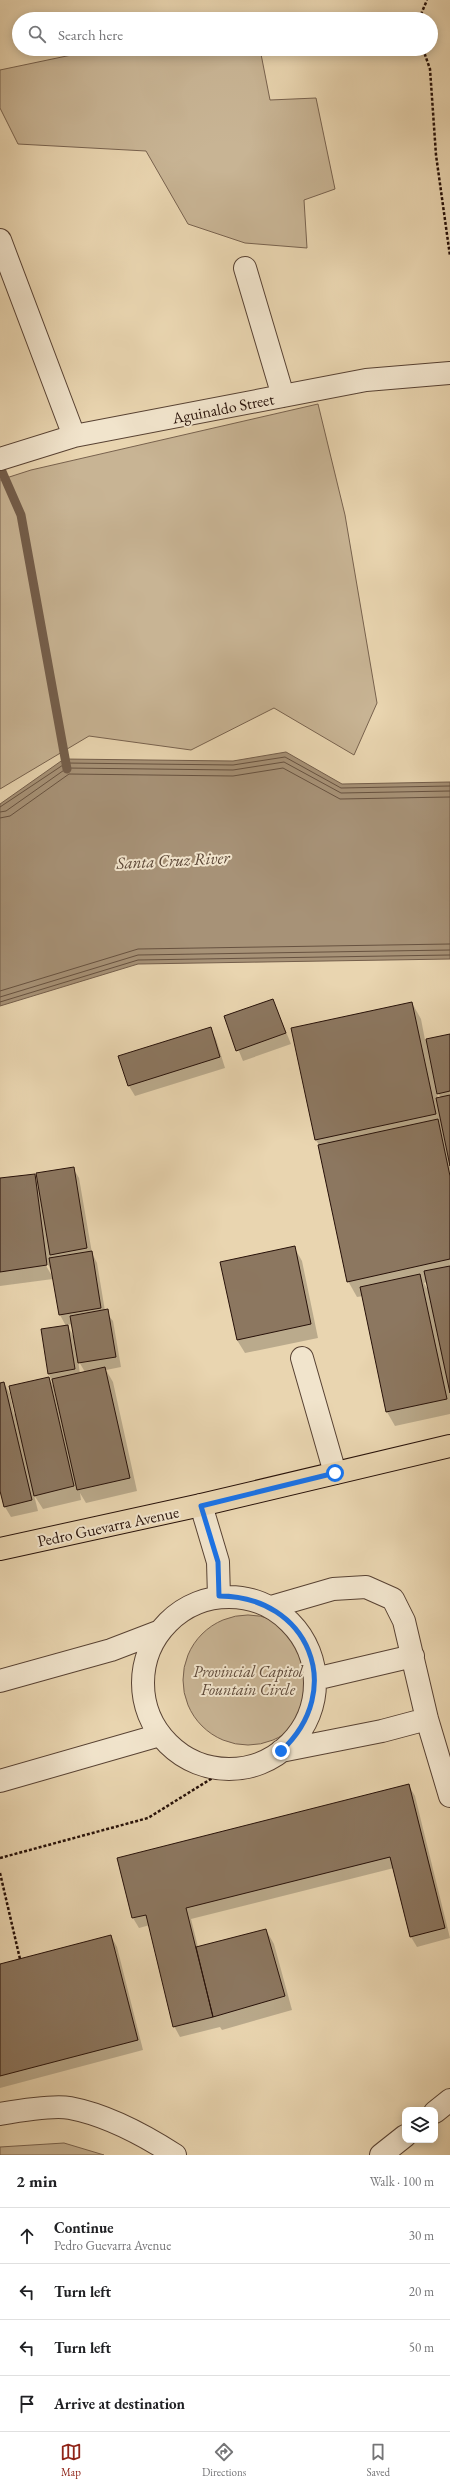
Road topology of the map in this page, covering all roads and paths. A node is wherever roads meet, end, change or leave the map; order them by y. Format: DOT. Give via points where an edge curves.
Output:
graph roads {
  1 [pos="427,0"];
  2 [pos="422,12"];
  3 [pos="425,56"];
  4 [pos="0,240"];
  5 [pos="450,256"];
  6 [pos="245,268"];
  7 [pos="450,373"];
  8 [pos="283,396"];
  9 [pos="74,436"];
  10 [pos="0,460"];
  11 [pos="302,1358"];
  12 [pos="450,1446"];
  13 [pos="335,1473"];
  14 [pos="201,1506"];
  15 [pos="0,1547"];
  16 [pos="219,1596"];
  17 [pos="271,1607"];
  18 [pos="158,1632"];
  19 [pos="413,1656"];
  20 [pos="315,1679"];
  21 [pos="0,1681"];
  22 [pos="427,1719"];
  23 [pos="160,1736"];
  24 [pos="281,1751"];
  25 [pos="227,1769"];
  26 [pos="0,1781"];
  27 [pos="450,1796"];
  28 [pos="0,1858"];
  29 [pos="0,1873"];
  30 [pos="20,1958"];
  31 [pos="450,2100"];
  32 [pos="438,2110"];
  33 [pos="0,2114"];
  34 [pos="402,2138"];
  35 [pos="175,2155"];
  36 [pos="381,2155"];
  1 -- 2 [label="path"];
  3 -- 5 [label="path" via="430,69 436,155"];
  4 -- 9 [label="street"];
  6 -- 8 [label="street"];
  7 -- 8 [label="street, Aguinaldo Street" via="366,380"];
  8 -- 9 [label="street, Aguinaldo Street"];
  9 -- 10 [label="street, Aguinaldo Street"];
  11 -- 13 [label="street"];
  12 -- 13 [label="main road, Pedro Guevarra Avenue"];
  13 -- 14 [label="main road, Pedro Guevarra Avenue"];
  14 -- 15 [label="main road, Pedro Guevarra Avenue"];
  14 -- 16 [label="street" via="218,1562"];
  16 -- 17 [label="street" via="237,1596"];
  16 -- 18 [label="street" via="185,1608 170,1618"];
  17 -- 19 [label="street" via="333,1589 366,1587 393,1598 404,1621"];
  17 -- 20 [label="street" via="297,1630 312,1661"];
  18 -- 21 [label="street" via="111,1650"];
  18 -- 23 [label="street" via="149,1648 142,1684 149,1714"];
  19 -- 20 [label="street"];
  19 -- 22 [label="street"];
  20 -- 24 [label="street" via="310,1711 293,1740"];
  22 -- 24 [label="street" via="382,1731"];
  22 -- 27 [label="street"];
  23 -- 25 [label="street" via="174,1750 190,1760 208,1767"];
  23 -- 26 [label="street"];
  24 -- 25 [label="street" via="265,1761"];
  25 -- 28 [label="path" via="148,1818"];
  29 -- 30 [label="path"];
  31 -- 32 [label="street"];
  33 -- 35 [label="street" via="69,2108 146,2136"];
  34 -- 36 [label="street"];
}
